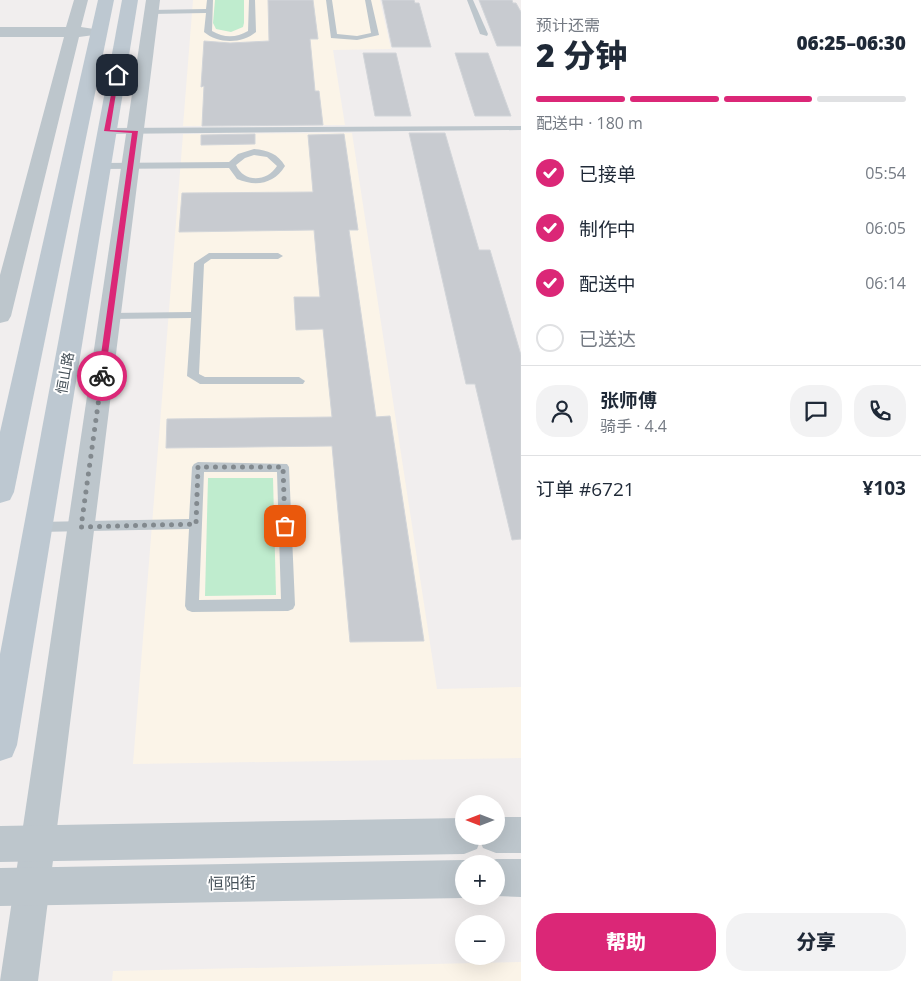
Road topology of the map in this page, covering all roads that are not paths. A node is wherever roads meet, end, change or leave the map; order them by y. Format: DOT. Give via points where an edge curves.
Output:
graph roads {
  1 [pos="81,0"];
  2 [pos="106,0"];
  3 [pos="210,0"];
  4 [pos="252,0"];
  5 [pos="329,0"];
  6 [pos="368,0"];
  7 [pos="470,0"];
  8 [pos="145,4"];
  9 [pos="209,11"];
  10 [pos="0,32"];
  11 [pos="73,32"];
  12 [pos="99,32"];
  13 [pos="484,34"];
  14 [pos="521,128"];
  15 [pos="107,131"];
  16 [pos="135,131"];
  17 [pos="232,165"];
  18 [pos="101,166"];
  19 [pos="130,166"];
  20 [pos="278,256"];
  21 [pos="196,315"];
  22 [pos="0,316"];
  23 [pos="110,316"];
  24 [pos="300,381"];
  25 [pos="0,492"];
  26 [pos="196,524"];
  27 [pos="38,527"];
  28 [pos="81,527"];
  29 [pos="0,746"];
  30 [pos="505,835"];
  31 [pos="521,835"];
  32 [pos="455,836"];
  33 [pos="38,843"];
  34 [pos="0,844"];
  35 [pos="505,878"];
  36 [pos="521,878"];
  37 [pos="455,879"];
  38 [pos="16,887"];
  39 [pos="19,981"];
  1 -- 11 [label="street"];
  2 -- 12 [label="main road"];
  3 -- 9 [label="lane"];
  4 -- 9 [label="lane" via="252,32 239,38 221,38 208,32"];
  5 -- 6 [label="lane" via="334,36 357,38 375,35"];
  7 -- 13 [label="lane"];
  8 -- 9 [label="lane"];
  8 -- 15 [label="main road, 恒山路"];
  8 -- 16 [label="street"];
  10 -- 11 [label="street"];
  11 -- 12 [label="street"];
  11 -- 22 [label="street"];
  12 -- 25 [label="main road"];
  14 -- 16 [label="lane"];
  15 -- 16 [label="lane"];
  15 -- 18 [label="main road, 恒山路"];
  16 -- 19 [label="street"];
  17 -- 17 [label="lane" via="244,154 254,152 271,155 280,166 278,172 262,181 240,178 233,172"];
  17 -- 19 [label="lane"];
  18 -- 19 [label="lane"];
  18 -- 27 [label="main road, 恒山路"];
  19 -- 23 [label="street"];
  20 -- 21 [label="lane" via="202,258 198,262"];
  21 -- 23 [label="lane"];
  21 -- 24 [label="lane" via="193,376 196,379"];
  23 -- 28 [label="street"];
  26 -- 26 [label="lane" via="192,606 288,605 283,467 198,467"];
  26 -- 28 [label="lane"];
  27 -- 28 [label="lane"];
  27 -- 29 [label="main road, 恒山路"];
  28 -- 33 [label="street"];
  30 -- 31 [label="street"];
  32 -- 33 [label="street"];
  33 -- 34 [label="street"];
  33 -- 38 [label="street"];
  35 -- 36 [label="street"];
  37 -- 38 [label="street, 恒阳街"];
  38 -- 39 [label="street"];
}
